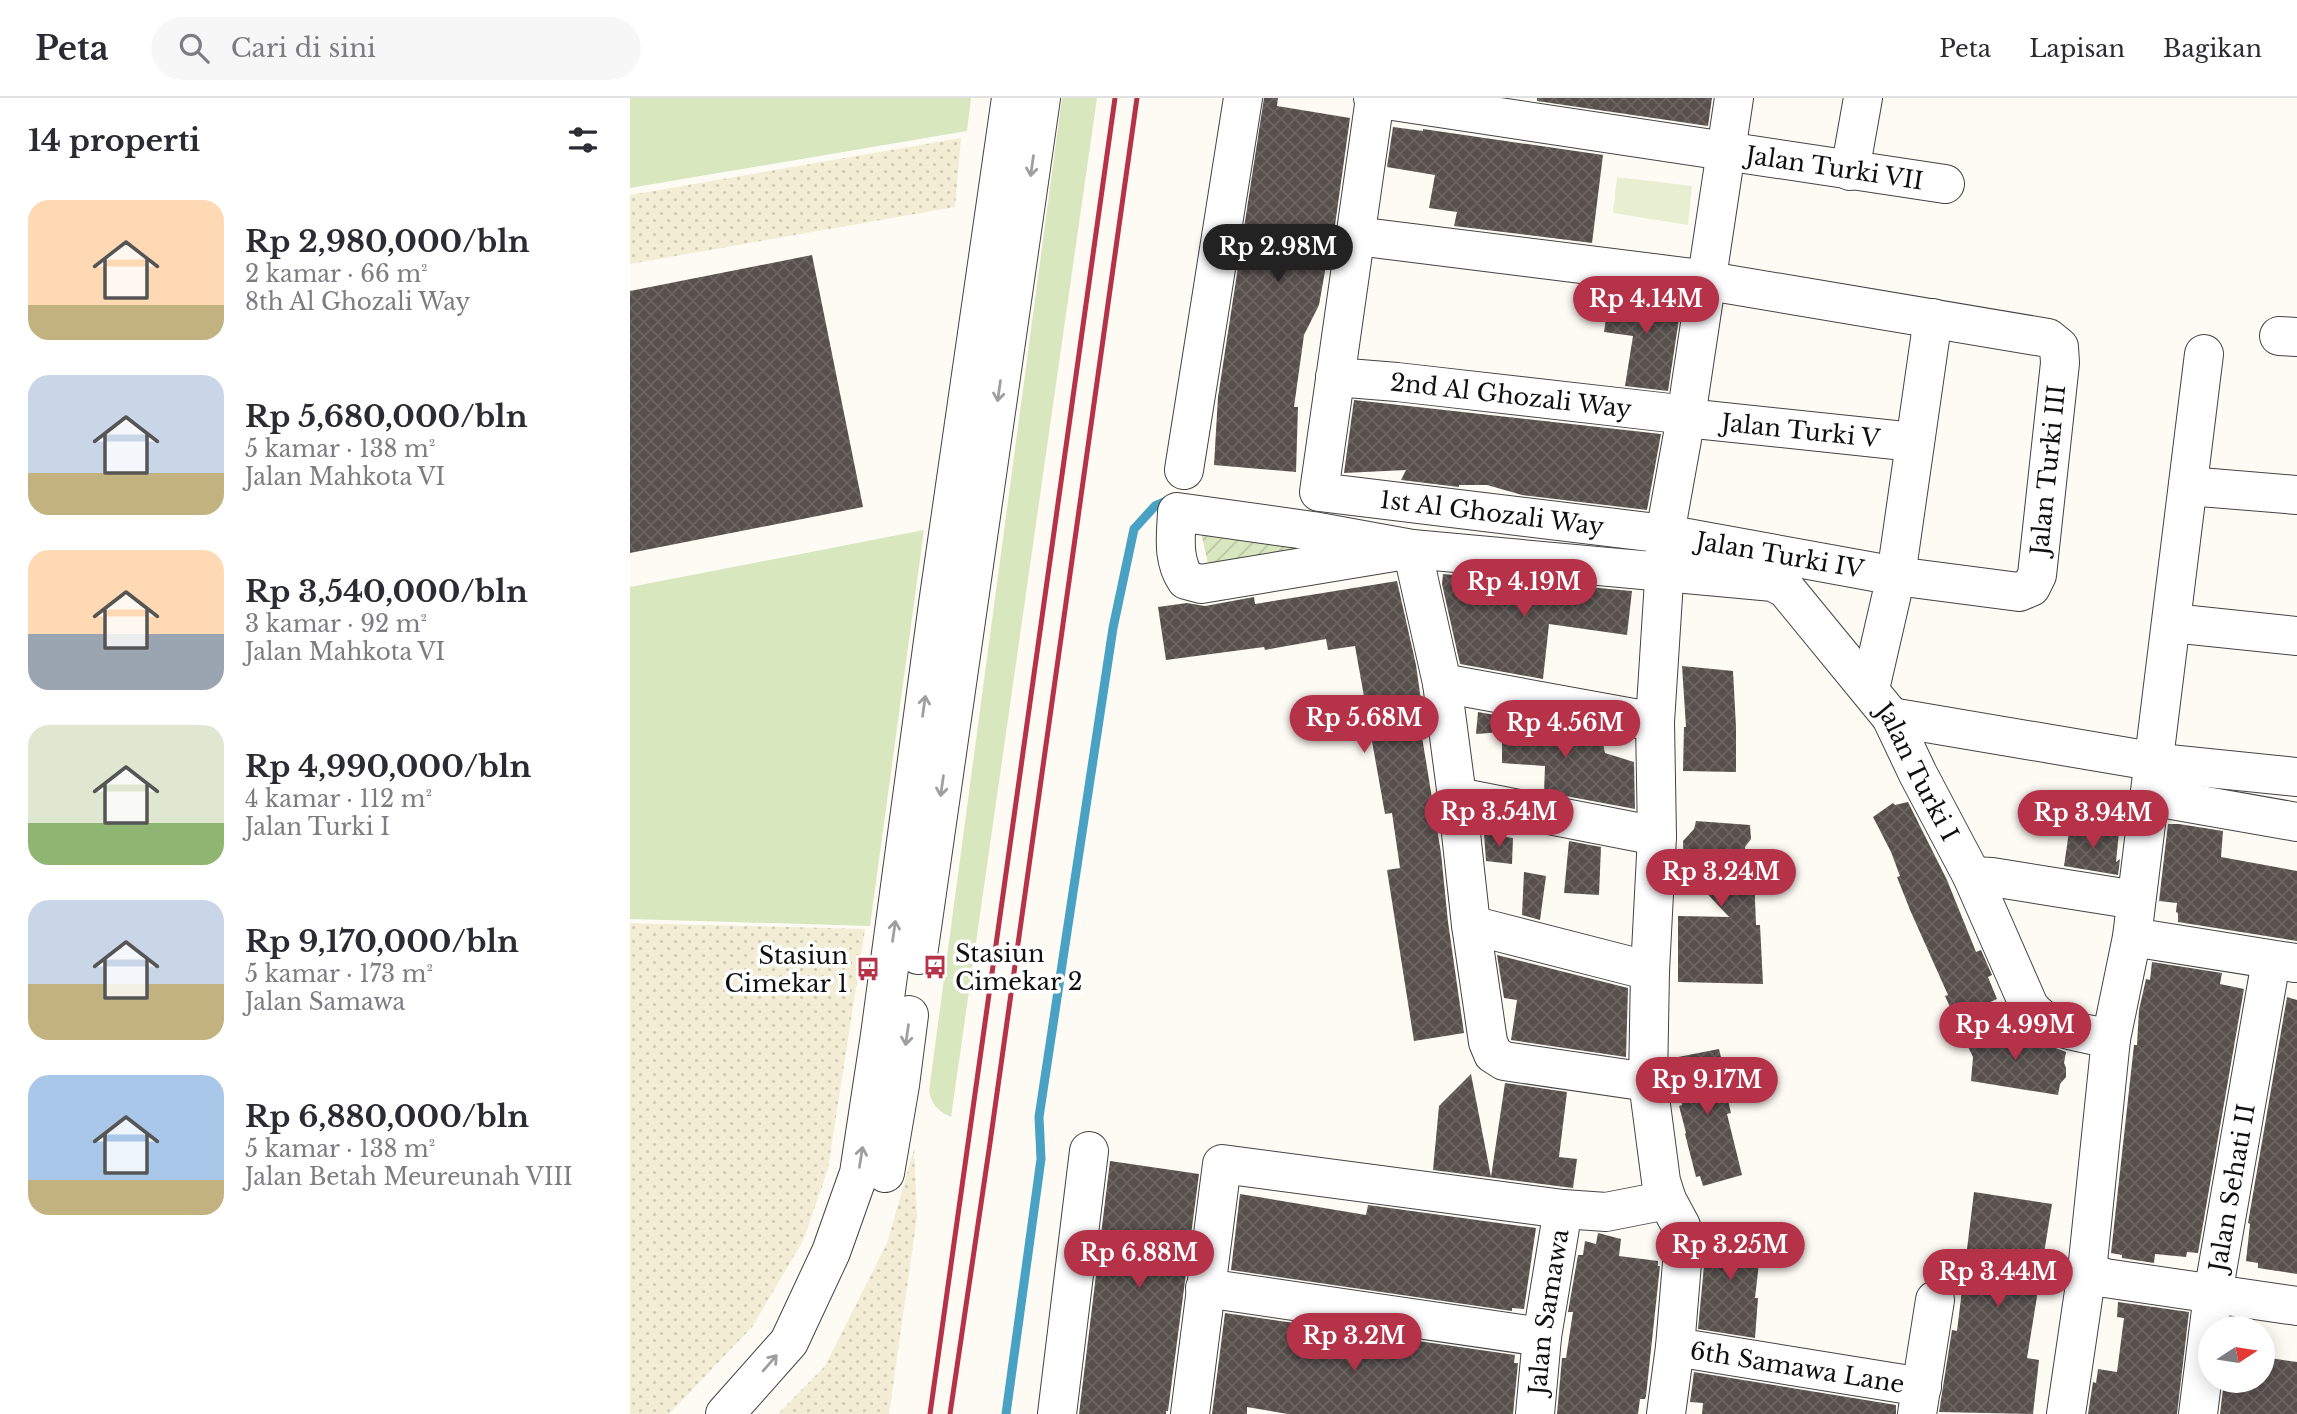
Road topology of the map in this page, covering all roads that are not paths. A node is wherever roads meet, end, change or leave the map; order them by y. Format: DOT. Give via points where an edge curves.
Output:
graph roads {
  1 [pos="1011,98"];
  2 [pos="1041,98"];
  3 [pos="1243,98"];
  4 [pos="1375,98"];
  5 [pos="1734,98"];
  6 [pos="1863,98"];
  7 [pos="1725,152"];
  8 [pos="1850,171"];
  9 [pos="1945,184"];
  10 [pos="1356,236"];
  11 [pos="1705,280"];
  12 [pos="1933,318"];
  13 [pos="2204,354"];
  14 [pos="1335,377"];
  15 [pos="1686,417"];
  16 [pos="1914,442"];
  17 [pos="1184,470"];
  18 [pos="2188,486"];
  19 [pos="2297,495"];
  20 [pos="1412,549"];
  21 [pos="1665,553"];
  22 [pos="1896,576"];
  23 [pos="953,606"];
  24 [pos="2172,623"];
  25 [pos="2297,636"];
  26 [pos="1441,683"];
  27 [pos="1881,703"];
  28 [pos="1655,722"];
  29 [pos="2297,777"];
  30 [pos="2151,778"];
  31 [pos="1457,797"];
  32 [pos="2297,822"];
  33 [pos="1657,836"];
  34 [pos="1972,876"];
  35 [pos="2136,900"];
  36 [pos="1471,925"];
  37 [pos="2132,937"];
  38 [pos="2284,962"];
  39 [pos="1650,971"];
  40 [pos="2111,1039"];
  41 [pos="1648,1082"];
  42 [pos="1089,1151"];
  43 [pos="1667,1200"];
  44 [pos="1563,1209"];
  45 [pos="2087,1270"];
  46 [pos="1205,1288"];
  47 [pos="2213,1294"];
  48 [pos="1935,1300"];
  49 [pos="2297,1306"];
  50 [pos="1542,1337"];
  51 [pos="1675,1347"];
  52 [pos="1921,1391"];
  53 [pos="725,1414"];
  54 [pos="760,1414"];
  55 [pos="1057,1414"];
  56 [pos="1189,1414"];
  57 [pos="1535,1414"];
  58 [pos="1666,1414"];
  59 [pos="2066,1414"];
  60 [pos="2198,1414"];
  1 -- 23 [label="street"];
  2 -- 23 [label="street, one-way"];
  3 -- 17 [label="street"];
  4 -- 7 [label="street, Jalan Turki VII"];
  4 -- 10 [label="street"];
  5 -- 7 [label="street"];
  6 -- 8 [label="street"];
  7 -- 8 [label="street, Jalan Turki VII"];
  7 -- 11 [label="street"];
  8 -- 9 [label="street, Jalan Turki VII"];
  10 -- 11 [label="street"];
  10 -- 14 [label="street"];
  11 -- 12 [label="street"];
  11 -- 15 [label="street"];
  12 -- 16 [label="street"];
  12 -- 22 [label="street, Jalan Turki III" via="2048,338 2059,347 2037,575 2031,587 2019,592"];
  13 -- 18 [label="street"];
  14 -- 15 [label="street, 2nd Al Ghozali Way"];
  14 -- 21 [label="street, 1st Al Ghozali Way" via="1319,492"];
  15 -- 16 [label="street, Jalan Turki V"];
  15 -- 21 [label="street"];
  16 -- 22 [label="street"];
  18 -- 19 [label="street"];
  18 -- 24 [label="street"];
  20 -- 20 [label="street" via="1314,531 1177,512 1175,552 1180,571 1186,580 1201,584"];
  20 -- 21 [label="street"];
  20 -- 26 [label="street"];
  21 -- 22 [label="street, Jalan Turki IV"];
  21 -- 27 [label="street, Jalan Turki I" via="1786,589"];
  21 -- 28 [label="street"];
  22 -- 27 [label="street"];
  53 -- 23 [label="street, one-way" via="789,1342 831,1252 859,1173"];
  23 -- 54 [label="street, one-way" via="900,1085 885,1174 857,1255 812,1354"];
  24 -- 25 [label="street"];
  24 -- 30 [label="street"];
  26 -- 28 [label="street"];
  26 -- 31 [label="street"];
  27 -- 30 [label="street"];
  27 -- 34 [label="street, Jalan Turki I"];
  28 -- 33 [label="street"];
  29 -- 30 [label="street"];
  30 -- 32 [label="street"];
  30 -- 35 [label="street"];
  31 -- 33 [label="street"];
  31 -- 36 [label="street"];
  33 -- 39 [label="street"];
  34 -- 35 [label="street"];
  34 -- 40 [label="street, Jalan Turki I" via="2037,1017"];
  35 -- 37 [label="street"];
  36 -- 39 [label="street"];
  36 -- 41 [label="street" via="1493,1054 1504,1060"];
  37 -- 38 [label="street"];
  37 -- 40 [label="street"];
  38 -- 47 [label="street, Jalan Sehati II"];
  39 -- 41 [label="street"];
  40 -- 45 [label="street"];
  41 -- 43 [label="street"];
  42 -- 55 [label="street"];
  43 -- 44 [label="street" via="1606,1212"];
  43 -- 51 [label="street" via="1684,1239"];
  44 -- 46 [label="street" via="1222,1164"];
  44 -- 50 [label="street, Jalan Samawa"];
  45 -- 47 [label="street" via="2105,1278"];
  45 -- 59 [label="street"];
  46 -- 50 [label="street"];
  46 -- 56 [label="street"];
  47 -- 49 [label="street"];
  47 -- 60 [label="street, Jalan Sehati II"];
  48 -- 52 [label="street"];
  50 -- 57 [label="street, Jalan Samawa"];
  51 -- 52 [label="street, 6th Samawa Lane"];
  51 -- 58 [label="street"];
}
